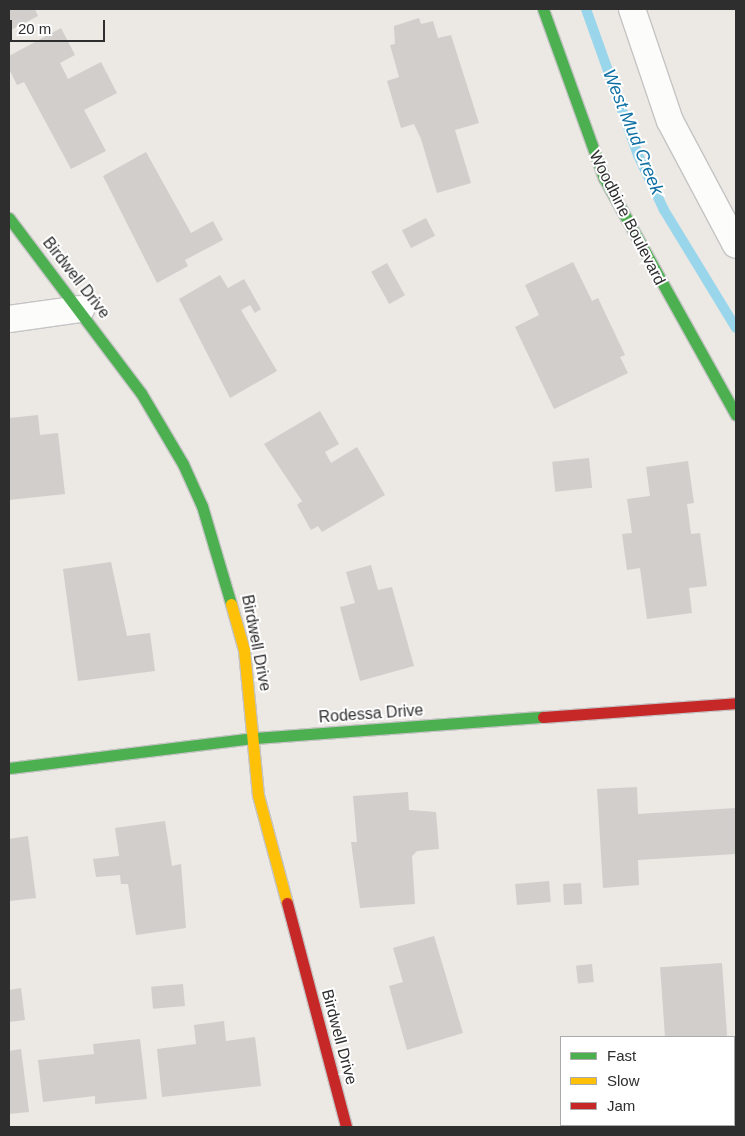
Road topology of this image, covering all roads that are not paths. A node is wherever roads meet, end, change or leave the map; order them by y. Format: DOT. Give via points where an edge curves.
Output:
graph roads {
  1 [pos="543,9"];
  2 [pos="632,9"];
  3 [pos="9,218"];
  4 [pos="736,245"];
  5 [pos="81,308"];
  6 [pos="9,318"];
  7 [pos="736,415"];
  8 [pos="736,703"];
  9 [pos="255,738"];
  10 [pos="9,768"];
  11 [pos="346,1127"];
  1 -- 7 [label="street, Woodbine Boulevard" via="604,178"];
  2 -- 4 [label="street" via="670,122"];
  3 -- 5 [label="street, Birdwell Drive"];
  5 -- 6 [label="street"];
  5 -- 9 [label="street, Birdwell Drive" via="141,393 183,464 202,506 244,650"];
  8 -- 9 [label="street, Rodessa Drive"];
  9 -- 10 [label="street, Rodessa Drive"];
  9 -- 11 [label="street, Birdwell Drive" via="258,795"];
}
